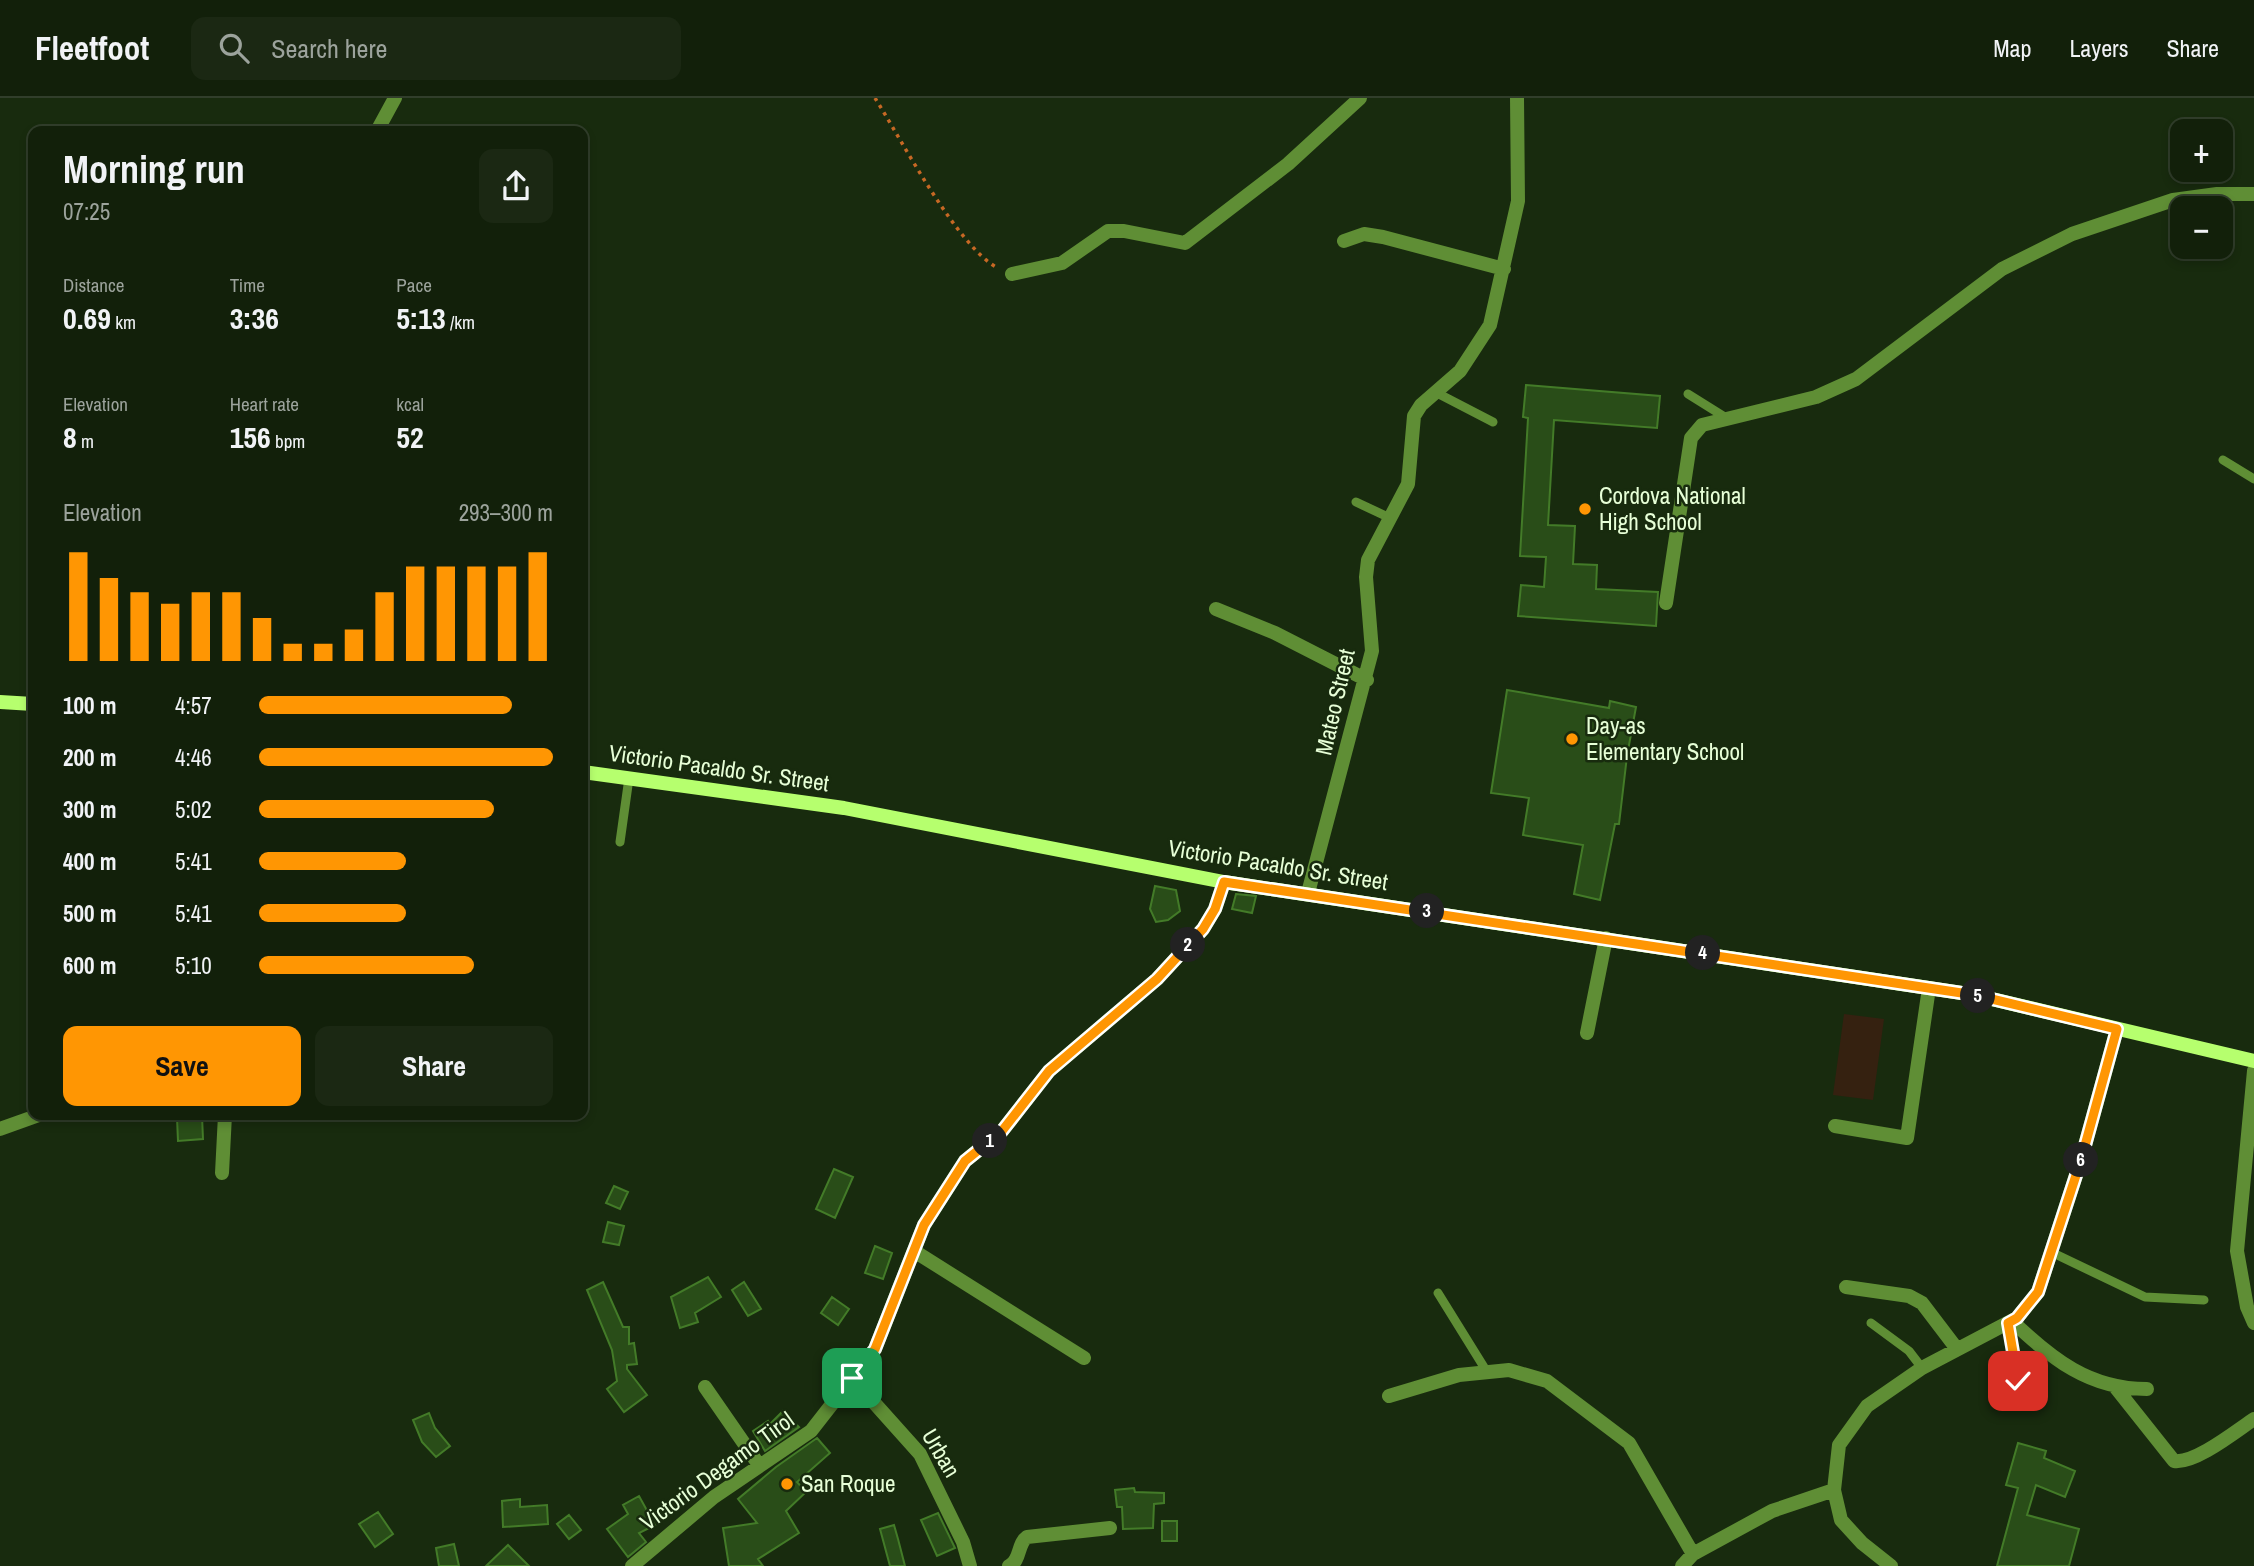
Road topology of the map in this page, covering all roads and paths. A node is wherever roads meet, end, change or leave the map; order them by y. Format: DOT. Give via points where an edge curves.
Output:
graph roads {
  1 [pos="395,98"];
  2 [pos="876,98"];
  3 [pos="1360,98"];
  4 [pos="1517,98"];
  5 [pos="380,126"];
  6 [pos="2254,194"];
  7 [pos="1344,241"];
  8 [pos="1504,269"];
  9 [pos="1012,274"];
  10 [pos="1437,393"];
  11 [pos="1688,394"];
  12 [pos="1728,419"];
  13 [pos="1493,422"];
  14 [pos="2223,460"];
  15 [pos="2254,479"];
  16 [pos="1356,502"];
  17 [pos="1390,518"];
  18 [pos="1665,603"];
  19 [pos="1216,609"];
  20 [pos="1367,680"];
  21 [pos="0,702"];
  22 [pos="28,704"];
  23 [pos="588,773"];
  24 [pos="629,778"];
  25 [pos="620,842"];
  26 [pos="1224,882"];
  27 [pos="1308,893"];
  28 [pos="1606,938"];
  29 [pos="1930,988"];
  30 [pos="2117,1029"];
  31 [pos="1587,1033"];
  32 [pos="2254,1061"];
  33 [pos="2254,1071"];
  34 [pos="28,1119"];
  35 [pos="225,1120"];
  36 [pos="1835,1126"];
  37 [pos="0,1129"];
  38 [pos="222,1173"];
  39 [pos="914,1251"];
  40 [pos="2051,1252"];
  41 [pos="1846,1287"];
  42 [pos="1438,1293"];
  43 [pos="2204,1300"];
  44 [pos="2010,1322"];
  45 [pos="1871,1323"];
  46 [pos="2254,1323"];
  47 [pos="1957,1349"];
  48 [pos="1084,1358"];
  49 [pos="1922,1368"];
  50 [pos="1487,1372"];
  51 [pos="852,1378"];
  52 [pos="2018,1381"];
  53 [pos="705,1387"];
  54 [pos="2116,1388"];
  55 [pos="2147,1389"];
  56 [pos="1389,1396"];
  57 [pos="2254,1419"];
  58 [pos="759,1465"];
  59 [pos="1834,1490"];
  60 [pos="1110,1528"];
  61 [pos="1693,1554"];
  62 [pos="632,1566"];
  63 [pos="970,1566"];
  64 [pos="1009,1566"];
  65 [pos="1683,1566"];
  66 [pos="1889,1566"];
  1 -- 5 [label="street"];
  2 -- 9 [label="path" via="940,203 984,261"];
  3 -- 9 [label="street" via="1288,164 1185,243 1108,231 1062,263"];
  4 -- 8 [label="street, Mateo Street" via="1518,201"];
  6 -- 12 [label="street" via="2173,200 2072,234 2002,270 1856,379 1815,397"];
  7 -- 8 [label="street" via="1364,234 1383,237"];
  8 -- 10 [label="street, Mateo Street" via="1490,325 1460,371"];
  10 -- 13 [label="lane"];
  10 -- 17 [label="street, Mateo Street" via="1414,416 1408,484"];
  11 -- 12 [label="lane"];
  12 -- 18 [label="street" via="1702,425 1691,438"];
  14 -- 15 [label="lane"];
  16 -- 17 [label="lane"];
  17 -- 20 [label="street, Mateo Street" via="1368,560 1373,651"];
  19 -- 20 [label="street"];
  20 -- 27 [label="street, Mateo Street"];
  21 -- 22 [label="street"];
  23 -- 24 [label="street, Victorio Pacaldo Sr. Street"];
  24 -- 25 [label="lane"];
  24 -- 26 [label="street, Victorio Pacaldo Sr. Street" via="857,810"];
  26 -- 27 [label="street, Victorio Pacaldo Sr. Street"];
  26 -- 39 [label="street, Victorio Degamo Tirol" via="1203,929 1157,979 1049,1071 1002,1131 965,1161 924,1225"];
  27 -- 28 [label="street, Victorio Pacaldo Sr. Street"];
  28 -- 29 [label="street, Victorio Pacaldo Sr. Street"];
  28 -- 31 [label="street"];
  29 -- 30 [label="street, Victorio Pacaldo Sr. Street"];
  29 -- 36 [label="street" via="1907,1138"];
  30 -- 32 [label="street, Victorio Pacaldo Sr. Street"];
  30 -- 40 [label="street"];
  33 -- 46 [label="street" via="2237,1251"];
  34 -- 37 [label="street"];
  35 -- 38 [label="street"];
  39 -- 48 [label="street"];
  39 -- 51 [label="street, Victorio Degamo Tirol" via="875,1349"];
  40 -- 43 [label="lane" via="2145,1297"];
  40 -- 44 [label="street" via="2038,1292"];
  41 -- 47 [label="street" via="1909,1296 1922,1303"];
  42 -- 50 [label="lane"];
  44 -- 47 [label="street"];
  44 -- 52 [label="lane"];
  44 -- 54 [label="street" via="2055,1361"];
  45 -- 49 [label="lane" via="1909,1351"];
  47 -- 49 [label="street"];
  49 -- 59 [label="street" via="1867,1406 1839,1444"];
  50 -- 56 [label="street" via="1459,1375"];
  50 -- 61 [label="street" via="1509,1370 1547,1381 1622,1437 1642,1463"];
  51 -- 58 [label="street, Victorio Degamo Tirol" via="811,1431"];
  51 -- 63 [label="street, Urban" via="920,1454"];
  53 -- 58 [label="street"];
  54 -- 55 [label="street"];
  54 -- 57 [label="street" via="2174,1461 2215,1445"];
  58 -- 62 [label="street, Victorio Degamo Tirol"];
  59 -- 61 [label="street" via="1772,1511"];
  59 -- 66 [label="street" via="1842,1520"];
  60 -- 64 [label="street" via="1027,1537"];
  61 -- 65 [label="street"];
}
